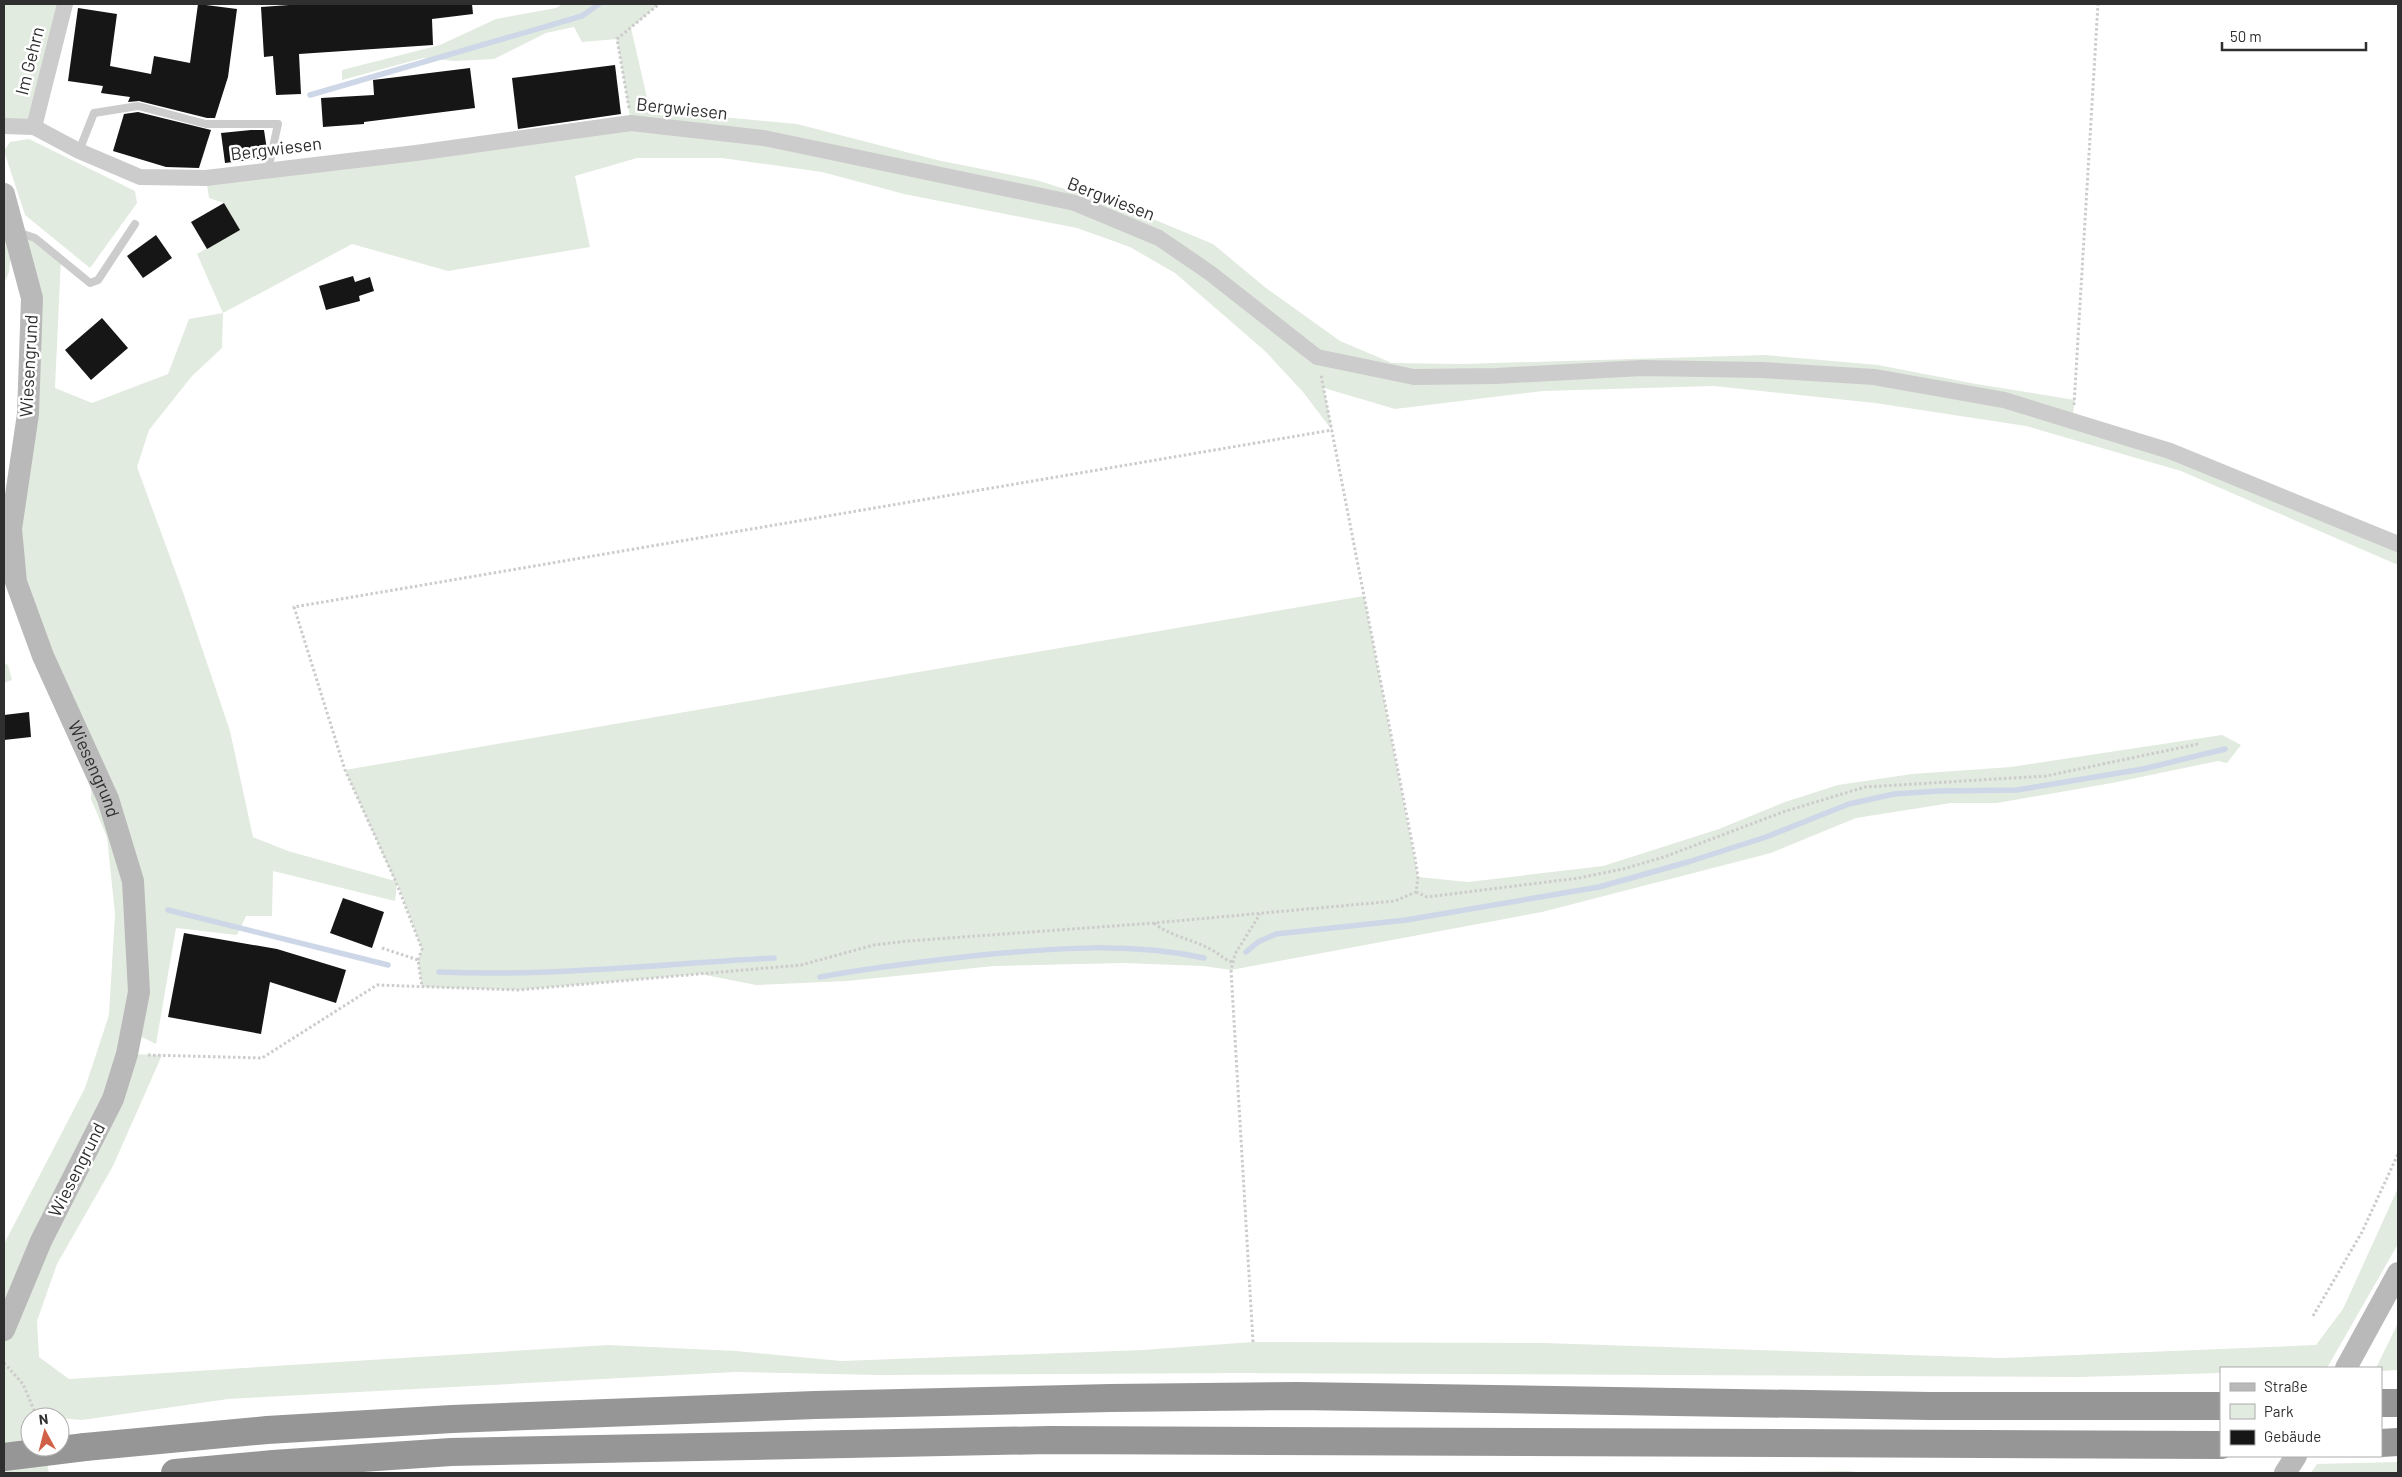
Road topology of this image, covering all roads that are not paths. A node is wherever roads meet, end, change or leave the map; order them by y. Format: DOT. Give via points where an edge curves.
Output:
graph roads {
  1 [pos="65,4"];
  2 [pos="4,126"];
  3 [pos="34,127"];
  4 [pos="79,151"];
  5 [pos="268,170"];
  6 [pos="4,194"];
  7 [pos="135,224"];
  8 [pos="13,230"];
  9 [pos="8,530"];
  10 [pos="2398,544"];
  11 [pos="2398,1273"];
  12 [pos="4,1330"];
  13 [pos="2347,1367"];
  14 [pos="2398,1403"];
  15 [pos="2382,1404"];
  16 [pos="2220,1406"];
  17 [pos="2398,1442"];
  18 [pos="2382,1443"];
  19 [pos="2220,1445"];
  20 [pos="4,1456"];
  21 [pos="2295,1457"];
  22 [pos="175,1473"];
  23 [pos="2285,1473"];
  1 -- 3 [label="street, Im Gehrn"];
  2 -- 3 [label="street, Bergwiesen"];
  3 -- 4 [label="street, Bergwiesen"];
  4 -- 5 [label="street, Bergwiesen" via="140,178 206,178"];
  4 -- 5 [label="lane" via="94,113 138,106 206,124 278,124"];
  5 -- 10 [label="street, Bergwiesen" via="631,123 764,138 1075,203 1159,238 1210,273 1318,357 1414,377 1642,368 1762,370 1874,378 2004,400 2170,451"];
  6 -- 8 [label="street, Wiesengrund"];
  7 -- 8 [label="lane" via="98,280 90,283 35,238"];
  8 -- 9 [label="street, Wiesengrund" via="32,298 28,414"];
  9 -- 12 [label="street, Wiesengrund" via="16,582 43,656 108,798 133,881 139,992 114,1099 41,1241"];
  11 -- 13 [label="street"];
  14 -- 15 [label="highway"];
  16 -- 20 [label="highway, bridge" via="1930,1406 1297,1396 1101,1398 462,1418 267,1430"];
  17 -- 18 [label="highway"];
  19 -- 22 [label="highway" via="1049,1440 451,1452"];
  21 -- 23 [label="street"];
}
